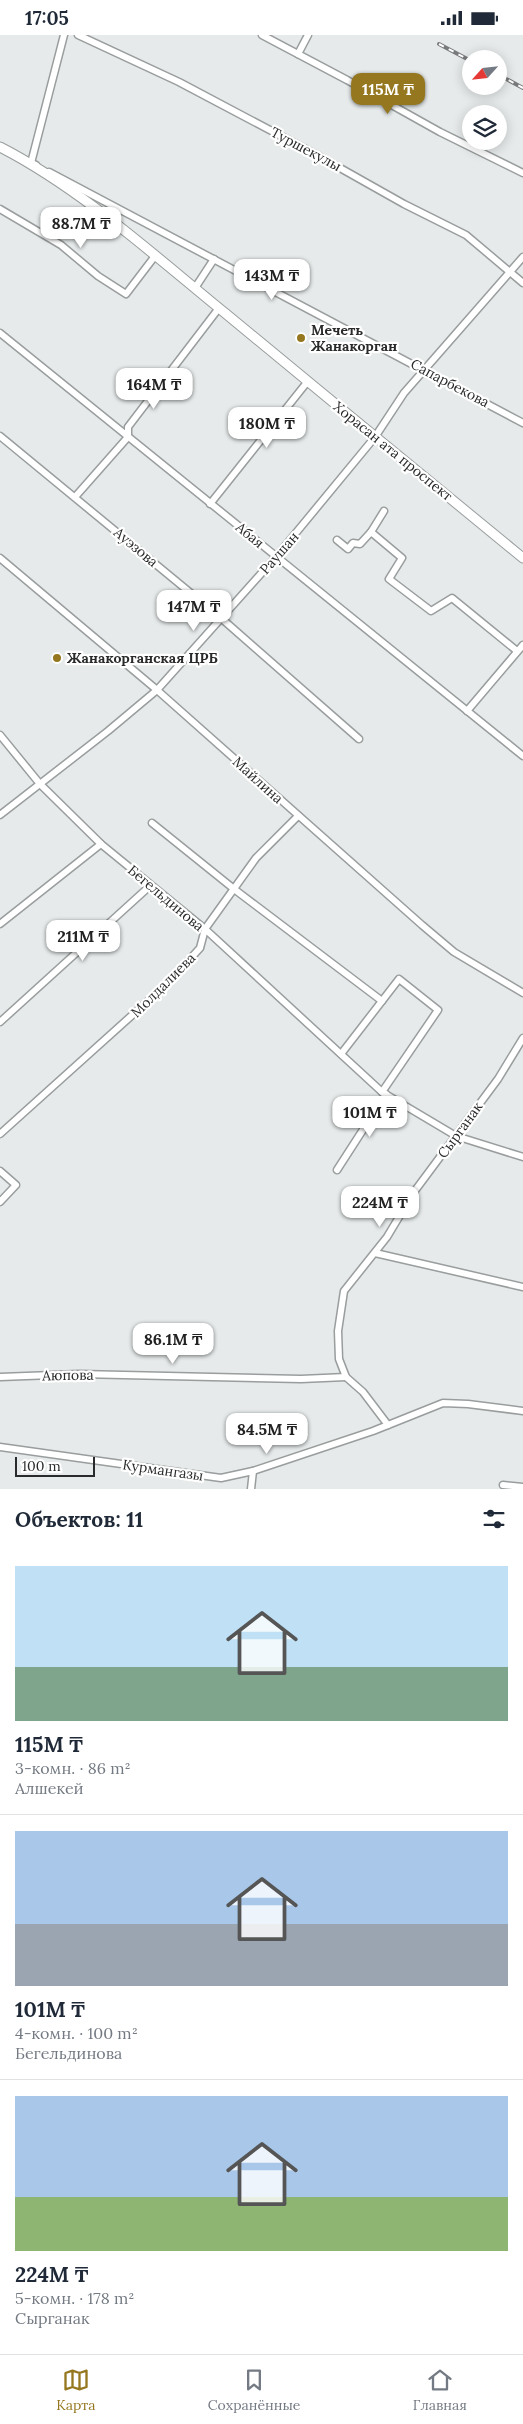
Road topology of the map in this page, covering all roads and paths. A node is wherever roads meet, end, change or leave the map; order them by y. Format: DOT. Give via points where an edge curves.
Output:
graph roads {
  1 [pos="64,35"];
  2 [pos="78,35"];
  3 [pos="262,35"];
  4 [pos="308,35"];
  5 [pos="298,54"];
  6 [pos="0,147"];
  7 [pos="31,163"];
  8 [pos="523,173"];
  9 [pos="0,209"];
  10 [pos="155,257"];
  11 [pos="523,257"];
  12 [pos="214,259"];
  13 [pos="511,273"];
  14 [pos="523,283"];
  15 [pos="195,288"];
  16 [pos="219,308"];
  17 [pos="0,333"];
  18 [pos="424,369"];
  19 [pos="308,381"];
  20 [pos="523,423"];
  21 [pos="0,436"];
  22 [pos="128,437"];
  23 [pos="375,437"];
  24 [pos="76,497"];
  25 [pos="210,503"];
  26 [pos="384,511"];
  27 [pos="371,532"];
  28 [pos="337,540"];
  29 [pos="276,557"];
  30 [pos="0,558"];
  31 [pos="523,558"];
  32 [pos="221,618"];
  33 [pos="523,645"];
  34 [pos="517,651"];
  35 [pos="157,690"];
  36 [pos="467,711"];
  37 [pos="0,735"];
  38 [pos="359,739"];
  39 [pos="523,756"];
  40 [pos="40,784"];
  41 [pos="0,815"];
  42 [pos="298,816"];
  43 [pos="152,823"];
  44 [pos="101,844"];
  45 [pos="152,885"];
  46 [pos="234,889"];
  47 [pos="0,924"];
  48 [pos="205,929"];
  49 [pos="523,993"];
  50 [pos="382,1001"];
  51 [pos="0,1022"];
  52 [pos="523,1038"];
  53 [pos="341,1054"];
  54 [pos="384,1093"];
  55 [pos="0,1134"];
  56 [pos="456,1136"];
  57 [pos="523,1157"];
  58 [pos="337,1170"];
  59 [pos="0,1171"];
  60 [pos="0,1202"];
  61 [pos="375,1253"];
  62 [pos="523,1287"];
  63 [pos="0,1377"];
  64 [pos="346,1377"];
  65 [pos="523,1411"];
  66 [pos="388,1425"];
  67 [pos="0,1447"];
  68 [pos="253,1471"];
  69 [pos="503,1485"];
  70 [pos="523,1487"];
  71 [pos="251,1489"];
  1 -- 7 [label="street"];
  2 -- 13 [label="street, Туршекулы" via="179,82 466,235"];
  3 -- 5 [label="street"];
  4 -- 5 [label="street"];
  5 -- 8 [label="street" via="440,132"];
  6 -- 7 [label="main road, Хорасан ата проспект"];
  7 -- 10 [label="main road, Хорасан ата проспект" via="86,201"];
  7 -- 12 [label="street, Сапарбекова"];
  9 -- 10 [label="street" via="61,245 126,294"];
  10 -- 15 [label="main road, Хорасан ата проспект"];
  11 -- 13 [label="street, Раушан"];
  12 -- 15 [label="street"];
  12 -- 18 [label="street, Сапарбекова"];
  13 -- 14 [label="street, Туршекулы"];
  13 -- 18 [label="street, Раушан"];
  15 -- 16 [label="main road, Хорасан ата проспект"];
  16 -- 19 [label="main road, Хорасан ата проспект"];
  16 -- 22 [label="street" via="128,427"];
  17 -- 22 [label="street, Абая"];
  18 -- 20 [label="street, Сапарбекова"];
  18 -- 23 [label="street, Раушан"];
  19 -- 23 [label="main road, Хорасан ата проспект"];
  19 -- 25 [label="street"];
  21 -- 24 [label="street, Ауэзова"];
  22 -- 24 [label="street"];
  22 -- 25 [label="street, Абая"];
  23 -- 29 [label="street, Раушан"];
  23 -- 31 [label="main road, Хорасан ата проспект"];
  24 -- 32 [label="street, Ауэзова"];
  25 -- 29 [label="street, Абая"];
  26 -- 27 [label="street"];
  27 -- 28 [label="street" via="360,544 353,543 348,549"];
  27 -- 34 [label="street" via="402,558 389,579 432,611 452,599"];
  29 -- 32 [label="street, Раушан"];
  29 -- 36 [label="street, Абая"];
  30 -- 35 [label="street, Майлина"];
  32 -- 35 [label="street, Раушан"];
  32 -- 38 [label="street, Ауэзова"];
  33 -- 34 [label="street"];
  34 -- 36 [label="street"];
  35 -- 40 [label="street, Раушан"];
  35 -- 42 [label="street, Майлина"];
  36 -- 39 [label="street, Абая"];
  37 -- 40 [label="street, Бегельдинова"];
  40 -- 41 [label="street, Раушан"];
  40 -- 44 [label="street, Бегельдинова"];
  42 -- 46 [label="street, Молдалиева" via="256,858"];
  42 -- 49 [label="street, Майлина" via="454,952"];
  43 -- 46 [label="street"];
  44 -- 45 [label="street, Бегельдинова"];
  44 -- 47 [label="street"];
  45 -- 48 [label="street, Бегельдинова"];
  45 -- 51 [label="street"];
  46 -- 48 [label="street, Молдалиева"];
  46 -- 50 [label="street"];
  48 -- 53 [label="street, Бегельдинова"];
  48 -- 55 [label="street, Молдалиева" via="200,947 169,982"];
  50 -- 53 [label="street"];
  50 -- 54 [label="street" via="398,979 438,1010"];
  52 -- 56 [label="street, Сырганак" via="498,1079"];
  53 -- 54 [label="street, Бегельдинова"];
  54 -- 56 [label="street, Бегельдинова"];
  54 -- 58 [label="street"];
  56 -- 57 [label="street, Бегельдинова"];
  56 -- 61 [label="street, Сырганак" via="414,1192"];
  59 -- 60 [label="street" via="16,1185"];
  61 -- 62 [label="street"];
  61 -- 64 [label="street, Сырганак" via="344,1291 338,1331 339,1359"];
  63 -- 64 [label="street, Аюпова" via="78,1374 301,1379"];
  64 -- 66 [label="street, Сырганак"];
  65 -- 66 [label="street, Курмангазы" via="443,1403"];
  66 -- 68 [label="street, Курмангазы"];
  67 -- 68 [label="street, Курмангазы" via="221,1478"];
  68 -- 71 [label="street"];
  69 -- 70 [label="street"];
}
